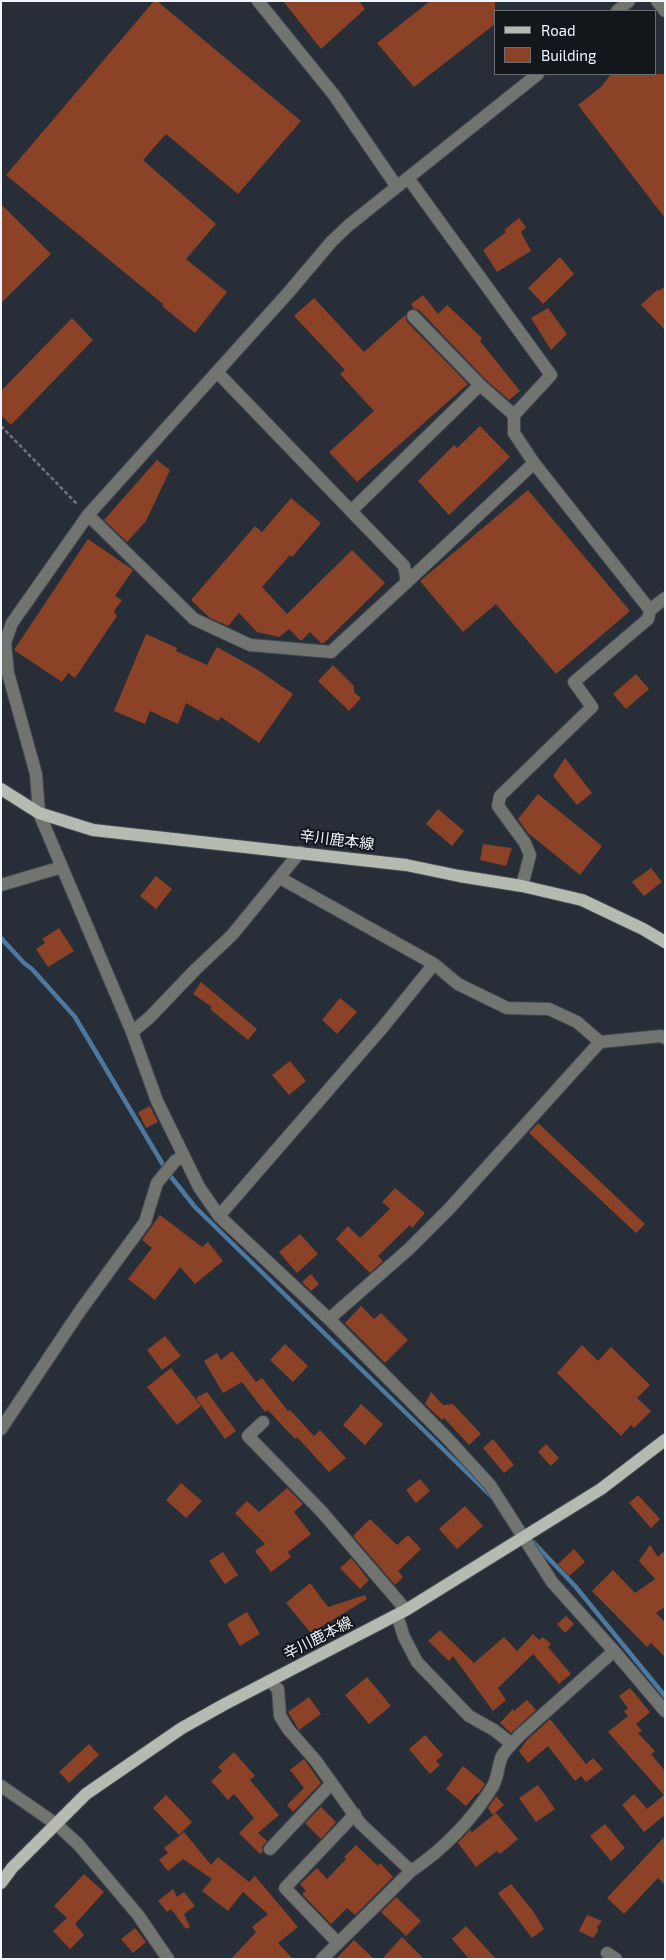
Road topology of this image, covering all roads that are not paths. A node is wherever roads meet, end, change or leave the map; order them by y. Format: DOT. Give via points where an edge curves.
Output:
graph roads {
  1 [pos="258,1"];
  2 [pos="629,1"];
  3 [pos="657,1"];
  4 [pos="618,10"];
  5 [pos="665,11"];
  6 [pos="537,75"];
  7 [pos="408,178"];
  8 [pos="397,186"];
  9 [pos="413,316"];
  10 [pos="217,372"];
  11 [pos="480,385"];
  12 [pos="514,416"];
  13 [pos="534,463"];
  14 [pos="351,511"];
  15 [pos="88,515"];
  16 [pos="406,582"];
  17 [pos="665,598"];
  18 [pos="650,610"];
  19 [pos="5,673"];
  20 [pos="1,789"];
  21 [pos="39,813"];
  22 [pos="300,852"];
  23 [pos="62,867"];
  24 [pos="280,878"];
  25 [pos="1,885"];
  26 [pos="522,886"];
  27 [pos="665,942"];
  28 [pos="434,964"];
  29 [pos="132,1032"];
  30 [pos="665,1038"];
  31 [pos="600,1042"];
  32 [pos="183,1156"];
  33 [pos="219,1216"];
  34 [pos="328,1319"];
  35 [pos="263,1422"];
  36 [pos="1,1429"];
  37 [pos="665,1440"];
  38 [pos="525,1537"];
  39 [pos="401,1612"];
  40 [pos="614,1652"];
  41 [pos="269,1681"];
  42 [pos="665,1711"];
  43 [pos="512,1744"];
  44 [pos="332,1784"];
  45 [pos="1,1786"];
  46 [pos="355,1814"];
  47 [pos="56,1824"];
  48 [pos="270,1849"];
  49 [pos="410,1871"];
  50 [pos="1,1883"];
  51 [pos="338,1943"];
  52 [pos="168,1959"];
  53 [pos="322,1959"];
  1 -- 8 [label="street" via="334,95"];
  2 -- 4 [label="street"];
  3 -- 5 [label="street"];
  6 -- 7 [label="street"];
  7 -- 8 [label="street"];
  7 -- 12 [label="street" via="551,375"];
  8 -- 10 [label="street" via="332,241"];
  9 -- 11 [label="street"];
  10 -- 14 [label="street"];
  10 -- 15 [label="street"];
  11 -- 12 [label="street"];
  11 -- 14 [label="street"];
  12 -- 13 [label="street" via="514,433"];
  13 -- 16 [label="street"];
  13 -- 18 [label="street"];
  14 -- 16 [label="street" via="404,566"];
  15 -- 16 [label="street" via="194,620 250,646 331,652"];
  15 -- 19 [label="street" via="12,622 4,643"];
  17 -- 18 [label="street"];
  18 -- 26 [label="street" via="648,619 574,682 592,707 500,796 498,806 525,843 530,856"];
  19 -- 21 [label="street" via="36,774"];
  20 -- 21 [label="main road, 辛川鹿本線"];
  21 -- 22 [label="main road, 辛川鹿本線" via="93,830"];
  21 -- 23 [label="street"];
  22 -- 24 [label="street"];
  22 -- 26 [label="main road, 辛川鹿本線" via="406,865"];
  23 -- 25 [label="street"];
  23 -- 29 [label="street"];
  24 -- 28 [label="street"];
  24 -- 29 [label="street" via="232,935"];
  26 -- 27 [label="main road, 辛川鹿本線" via="582,900"];
  28 -- 31 [label="street" via="458,984 507,1008 550,1010 577,1022"];
  28 -- 33 [label="street"];
  29 -- 32 [label="street" via="157,1100"];
  30 -- 31 [label="street"];
  31 -- 34 [label="street" via="450,1209"];
  32 -- 33 [label="street" via="199,1188"];
  32 -- 36 [label="street" via="157,1183 145,1222 80,1311"];
  33 -- 34 [label="street"];
  34 -- 38 [label="street" via="490,1485"];
  35 -- 39 [label="street" via="248,1436 322,1512"];
  37 -- 38 [label="main road, 辛川鹿本線" via="600,1490"];
  38 -- 39 [label="main road, 辛川鹿本線"];
  38 -- 40 [label="street" via="552,1582"];
  39 -- 41 [label="main road, 辛川鹿本線"];
  39 -- 43 [label="street" via="404,1637 417,1662 469,1716"];
  40 -- 42 [label="street"];
  40 -- 43 [label="street"];
  41 -- 44 [label="street" via="278,1689 280,1716"];
  41 -- 47 [label="main road, 辛川鹿本線" via="174,1734 86,1794"];
  43 -- 49 [label="street" via="502,1756 494,1784 465,1825"];
  44 -- 46 [label="street"];
  44 -- 48 [label="street"];
  45 -- 47 [label="street"];
  46 -- 49 [label="street" via="360,1823"];
  46 -- 51 [label="street" via="285,1888"];
  47 -- 50 [label="main road, 辛川鹿本線"];
  47 -- 52 [label="street" via="78,1844 138,1915"];
  49 -- 51 [label="street"];
  51 -- 53 [label="street"];
}
